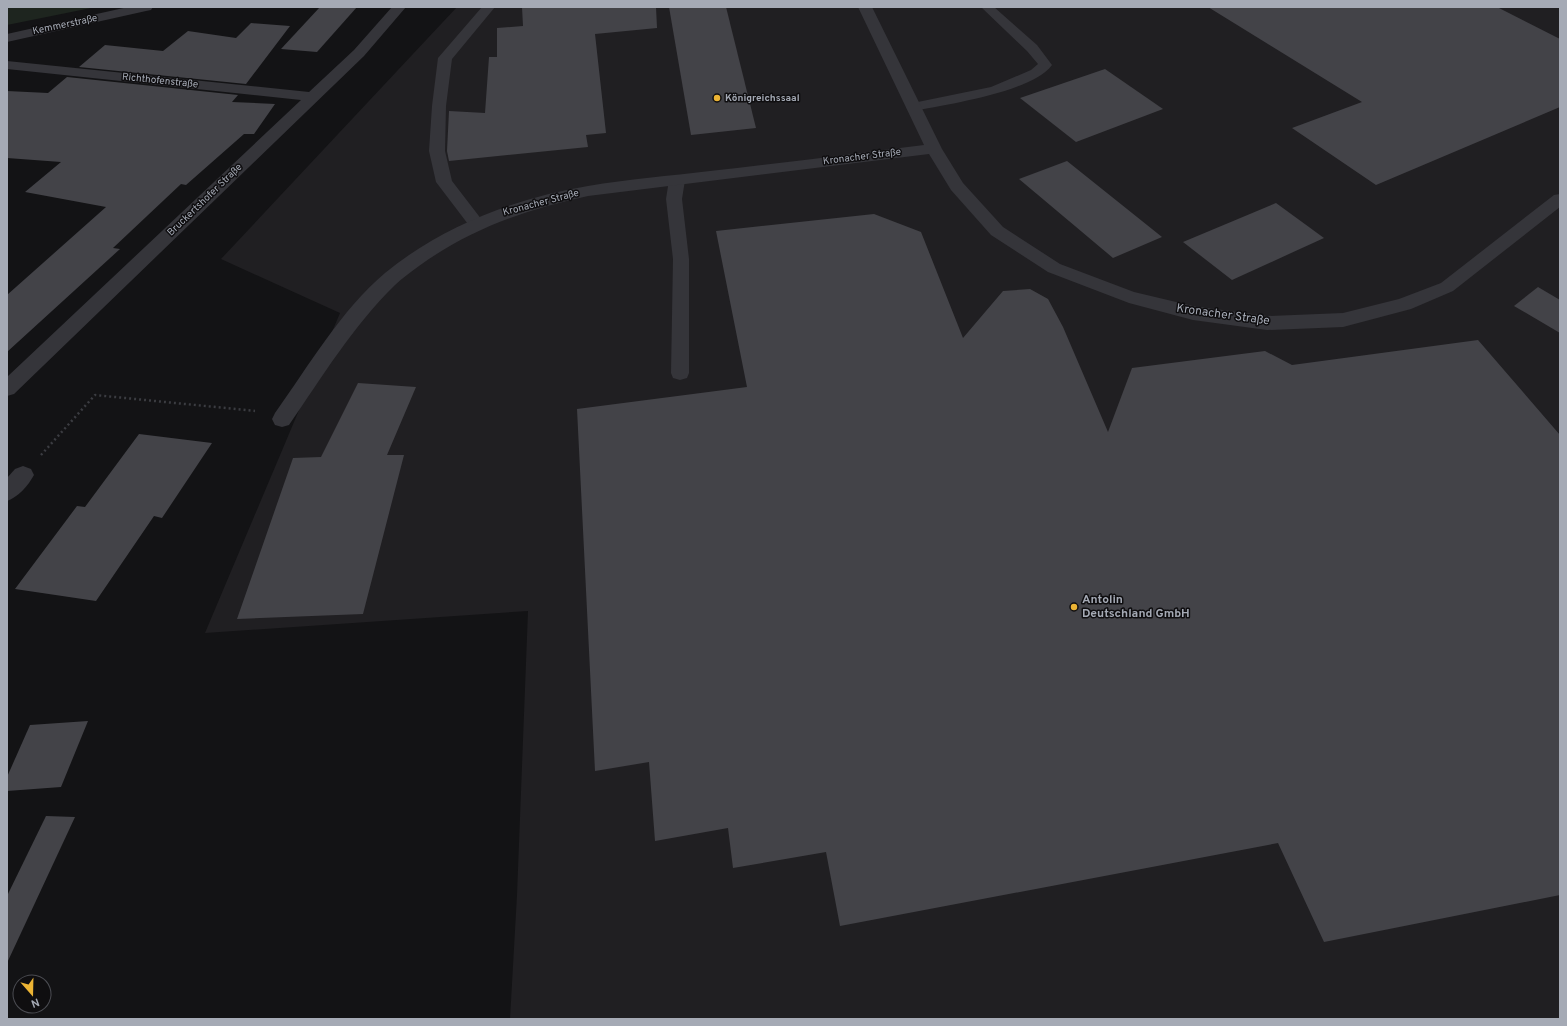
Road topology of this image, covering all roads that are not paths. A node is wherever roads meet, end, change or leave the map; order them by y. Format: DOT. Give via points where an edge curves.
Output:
graph roads {
  1 [pos="146,7"];
  2 [pos="399,7"];
  3 [pos="490,7"];
  4 [pos="866,7"];
  5 [pos="987,7"];
  6 [pos="7,38"];
  7 [pos="7,65"];
  8 [pos="312,97"];
  9 [pos="913,107"];
  10 [pos="934,149"];
  11 [pos="677,180"];
  12 [pos="1560,199"];
  13 [pos="477,224"];
  14 [pos="680,373"];
  15 [pos="7,389"];
  16 [pos="284,417"];
  17 [pos="23,475"];
  18 [pos="7,492"];
  1 -- 6 [label="street, Kemmerstraße"];
  2 -- 8 [label="street, Bruckertshofer Straße" via="359,53"];
  3 -- 13 [label="lane" via="445,58 439,106 437,151 444,182"];
  4 -- 9 [label="street, Kronacher Straße"];
  5 -- 9 [label="lane" via="1032,48 1045,65 1036,73 995,90"];
  7 -- 8 [label="street, Richthofenstraße"];
  8 -- 15 [label="street, Bruckertshofer Straße"];
  9 -- 10 [label="street, Kronacher Straße"];
  10 -- 11 [label="street, Kronacher Straße"];
  10 -- 12 [label="street, Kronacher Straße" via="957,186 997,231 1054,268 1129,297 1193,313 1267,323 1343,320 1404,304 1447,287"];
  11 -- 13 [label="street, Kronacher Straße" via="588,190 554,197"];
  11 -- 14 [label="lane" via="674,199 681,259"];
  13 -- 16 [label="street, Kronacher Straße" via="427,250 385,283 348,325"];
  17 -- 18 [label="street"];
}
